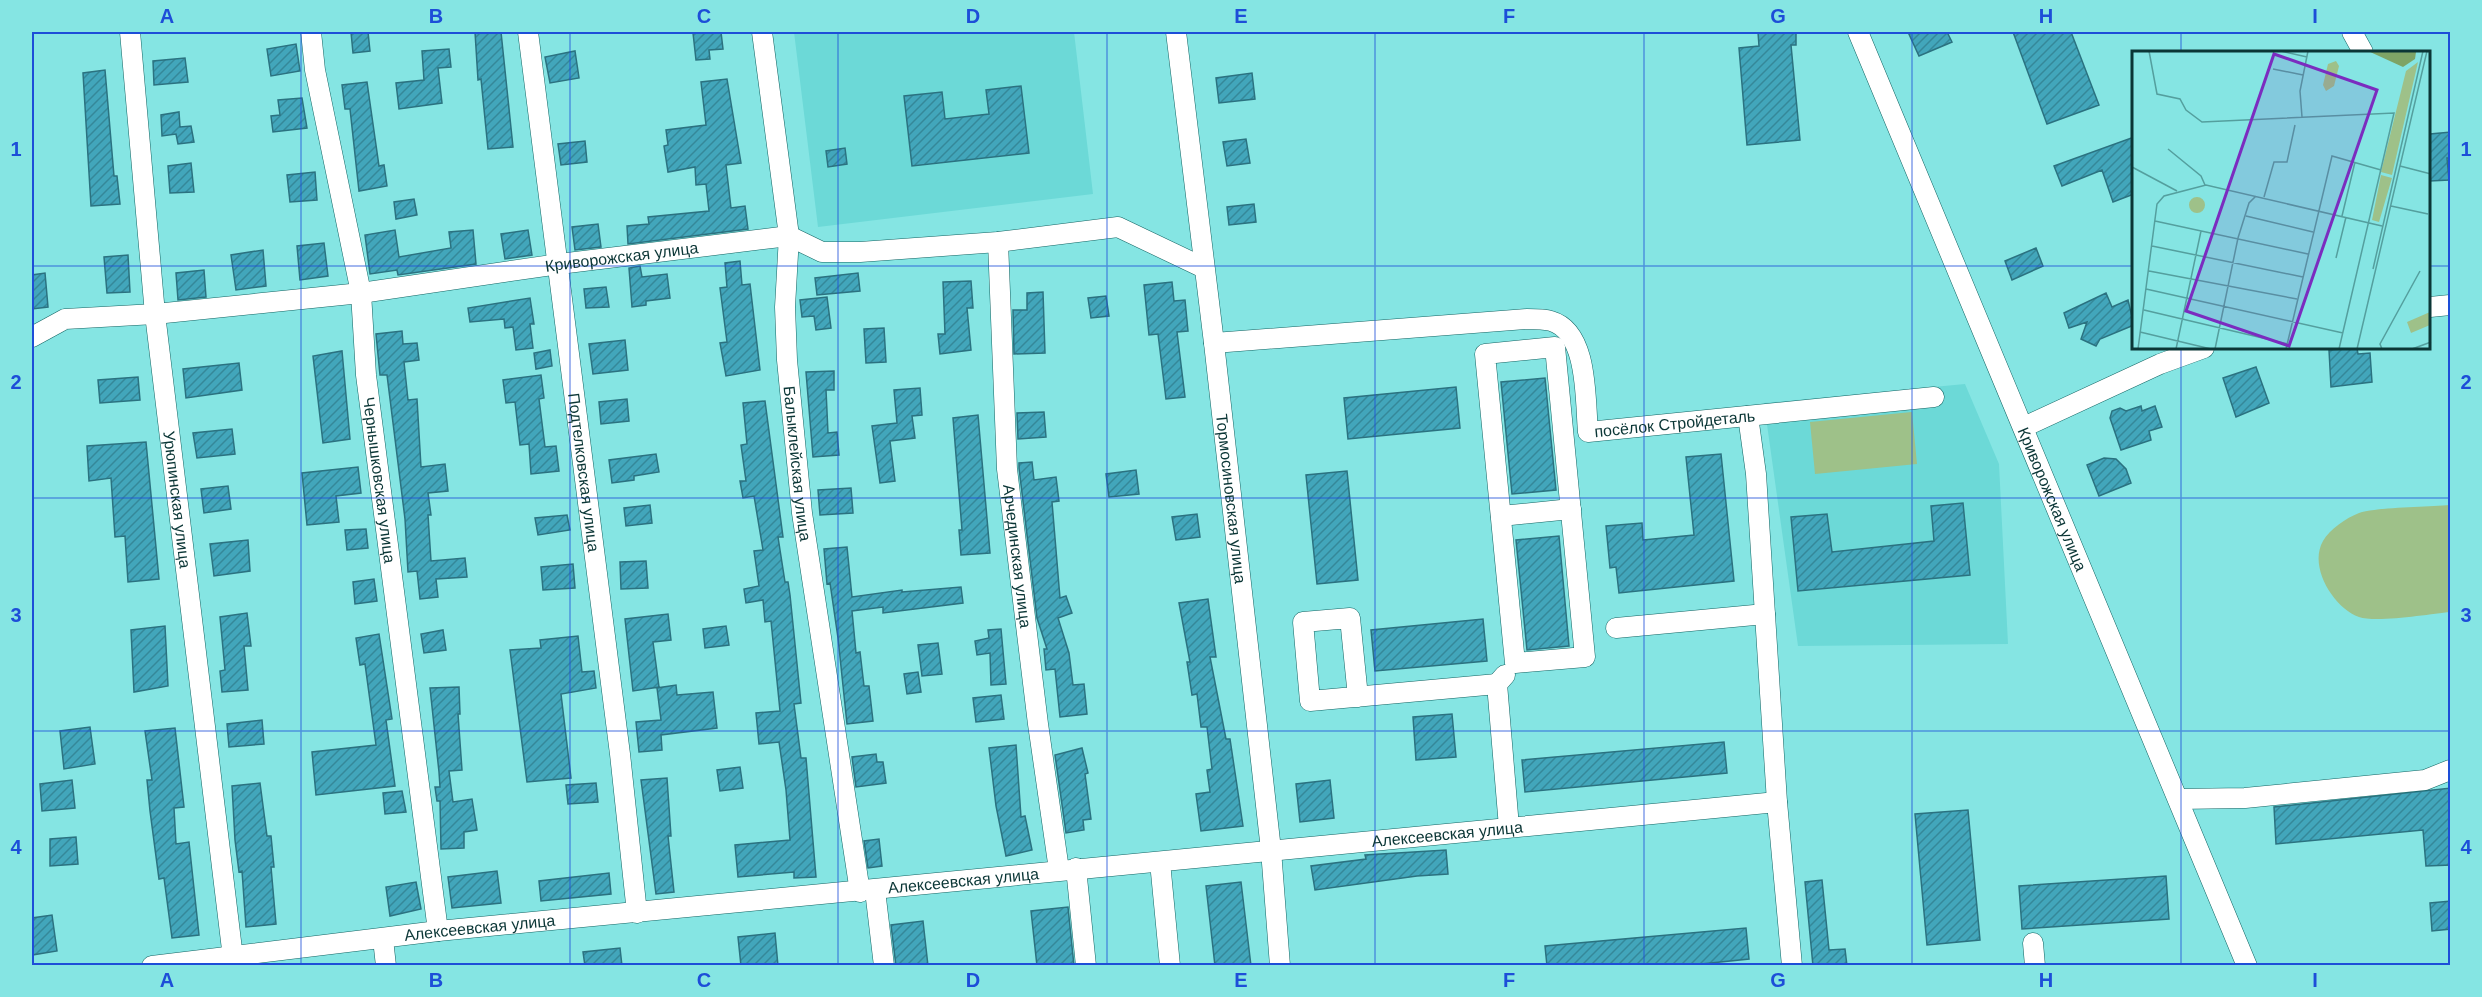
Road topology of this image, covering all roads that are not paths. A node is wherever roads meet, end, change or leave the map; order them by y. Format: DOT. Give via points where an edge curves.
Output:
graph roads {
  1 [pos="130,32"];
  2 [pos="311,32"];
  3 [pos="528,32"];
  4 [pos="762,32"];
  5 [pos="1176,32"];
  6 [pos="1858,32"];
  7 [pos="2352,32"];
  8 [pos="2362,51"];
  9 [pos="789,236"];
  10 [pos="998,242"];
  11 [pos="559,264"];
  12 [pos="1204,268"];
  13 [pos="361,293"];
  14 [pos="2451,305"];
  15 [pos="2431,308"];
  16 [pos="155,314"];
  17 [pos="32,337"];
  18 [pos="1214,343"];
  19 [pos="2198,350"];
  20 [pos="1934,397"];
  21 [pos="1748,416"];
  22 [pos="2024,427"];
  23 [pos="1588,432"];
  24 [pos="1564,434"];
  25 [pos="1571,509"];
  26 [pos="1501,516"];
  27 [pos="1765,614"];
  28 [pos="1616,628"];
  29 [pos="1515,663"];
  30 [pos="1497,684"];
  31 [pos="1358,697"];
  32 [pos="2451,770"];
  33 [pos="2178,799"];
  34 [pos="1777,802"];
  35 [pos="1509,827"];
  36 [pos="1271,850"];
  37 [pos="1160,862"];
  38 [pos="1068,869"];
  39 [pos="867,891"];
  40 [pos="637,913"];
  41 [pos="438,931"];
  42 [pos="383,939"];
  43 [pos="2033,943"];
  44 [pos="233,960"];
  45 [pos="152,966"];
  46 [pos="386,966"];
  47 [pos="884,966"];
  48 [pos="1086,966"];
  49 [pos="1170,966"];
  50 [pos="1280,966"];
  51 [pos="1792,966"];
  52 [pos="2035,966"];
  53 [pos="2247,966"];
  1 -- 16 [label="street, Урюпинская улица"];
  2 -- 13 [label="street, Чернышковская улица" via="315,70"];
  3 -- 11 [label="street, Подтелковская улица"];
  4 -- 9 [label="street, Балыклейская улица"];
  5 -- 12 [label="street, Тормосиновская улица"];
  6 -- 22 [label="street, Криворожская улица"];
  7 -- 8 [label="street"];
  9 -- 10 [label="street" via="822,252"];
  9 -- 11 [label="street, Криворожская улица"];
  9 -- 39 [label="street, Балыклейская улица" via="784,307 802,513"];
  10 -- 12 [label="street" via="1118,227"];
  10 -- 38 [label="street, Арчединская улица" via="1007,469 1038,724"];
  11 -- 13 [label="street, Криворожская улица"];
  11 -- 40 [label="street, Подтелковская улица"];
  12 -- 18 [label="street, Тормосиновская улица"];
  13 -- 16 [label="street, Криворожская улица"];
  13 -- 41 [label="street, Чернышковская улица" via="366,375"];
  14 -- 15 [label="street"];
  16 -- 17 [label="street, Криворожская улица" via="65,319"];
  16 -- 44 [label="street, Урюпинская улица"];
  18 -- 23 [label="street, посёлок Стройдеталь" via="1527,319 1553,321 1581,353"];
  18 -- 36 [label="street, Тормосиновская улица"];
  19 -- 22 [label="street"];
  20 -- 21 [label="street, посёлок Стройдеталь"];
  21 -- 23 [label="street, посёлок Стройдеталь"];
  21 -- 27 [label="street" via="1756,474"];
  22 -- 33 [label="street, Криворожская улица"];
  23 -- 24 [label="street"];
  24 -- 25 [label="street"];
  24 -- 26 [label="street" via="1555,348 1485,354"];
  25 -- 26 [label="street"];
  25 -- 29 [label="street" via="1585,657"];
  26 -- 29 [label="street"];
  27 -- 28 [label="street"];
  27 -- 34 [label="street"];
  29 -- 30 [label="street"];
  30 -- 31 [label="street"];
  30 -- 35 [label="street"];
  31 -- 31 [label="street" via="1310,701 1303,622 1350,618"];
  32 -- 33 [label="street" via="2425,780 2245,798"];
  33 -- 53 [label="street, Криворожская улица"];
  34 -- 35 [label="street, Алексеевская улица"];
  34 -- 51 [label="street"];
  35 -- 36 [label="street, Алексеевская улица"];
  36 -- 37 [label="street, Алексеевская улица"];
  36 -- 50 [label="street, Тормосиновская улица"];
  37 -- 38 [label="street, Алексеевская улица"];
  37 -- 49 [label="street"];
  38 -- 39 [label="street, Алексеевская улица"];
  38 -- 48 [label="street, Арчединская улица"];
  39 -- 40 [label="street, Алексеевская улица"];
  39 -- 47 [label="street, Балыклейская улица"];
  40 -- 41 [label="street, Алексеевская улица"];
  41 -- 42 [label="street, Алексеевская улица"];
  42 -- 44 [label="street, Алексеевская улица"];
  42 -- 46 [label="street"];
  43 -- 52 [label="street"];
  44 -- 45 [label="street, Алексеевская улица"];
}
